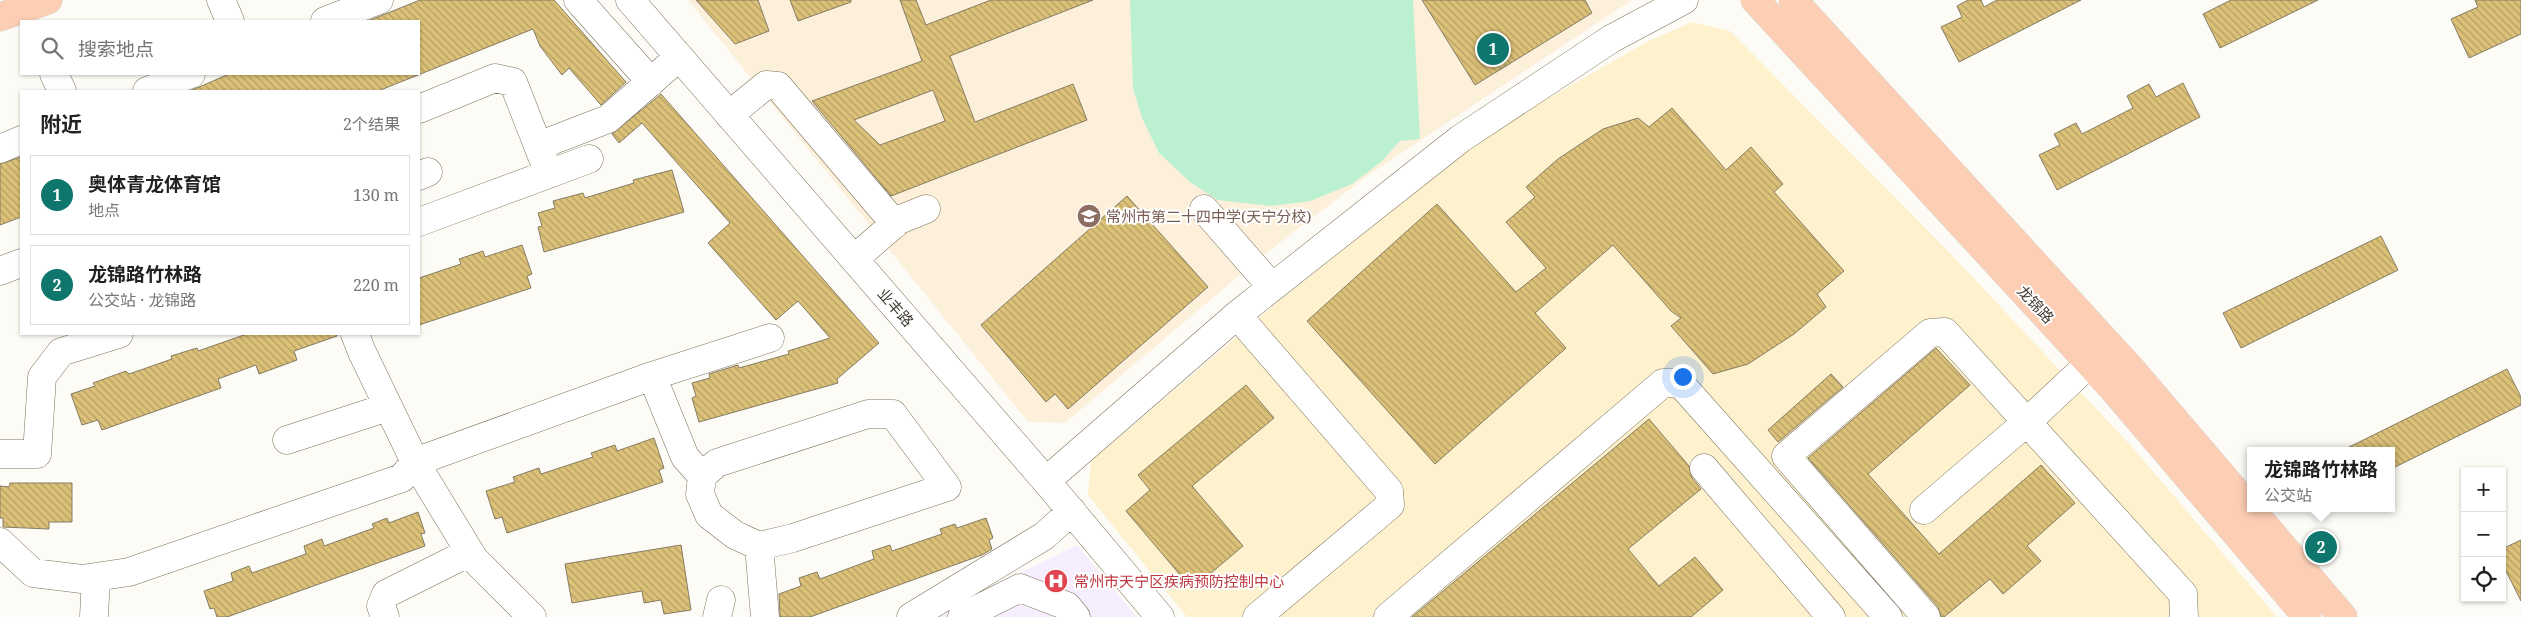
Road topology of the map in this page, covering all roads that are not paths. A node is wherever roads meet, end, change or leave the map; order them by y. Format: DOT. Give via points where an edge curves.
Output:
graph roads {
  1 [pos="221,0"];
  2 [pos="379,0"];
  3 [pos="578,0"];
  4 [pos="630,0"];
  5 [pos="1684,0"];
  6 [pos="1755,0"];
  7 [pos="1793,0"];
  8 [pos="35,10"];
  9 [pos="0,17"];
  10 [pos="230,20"];
  11 [pos="328,20"];
  12 [pos="679,57"];
  13 [pos="54,75"];
  14 [pos="651,82"];
  15 [pos="62,90"];
  16 [pos="420,109"];
  17 [pos="729,115"];
  18 [pos="20,140"];
  19 [pos="538,146"];
  20 [pos="0,149"];
  21 [pos="589,160"];
  22 [pos="549,174"];
  23 [pos="926,209"];
  24 [pos="1204,209"];
  25 [pos="420,222"];
  26 [pos="894,224"];
  27 [pos="854,260"];
  28 [pos="20,263"];
  29 [pos="0,271"];
  30 [pos="1272,287"];
  31 [pos="1237,315"];
  32 [pos="116,335"];
  33 [pos="355,335"];
  34 [pos="770,338"];
  35 [pos="2090,363"];
  36 [pos="652,376"];
  37 [pos="388,407"];
  38 [pos="2027,422"];
  39 [pos="287,440"];
  40 [pos="0,454"];
  41 [pos="415,462"];
  42 [pos="1704,468"];
  43 [pos="702,476"];
  44 [pos="1046,481"];
  45 [pos="2247,505"];
  46 [pos="1924,510"];
  47 [pos="1072,511"];
  48 [pos="2253,512"];
  49 [pos="0,542"];
  50 [pos="759,546"];
  51 [pos="470,552"];
  52 [pos="96,577"];
  53 [pos="1854,579"];
  54 [pos="1820,613"];
  55 [pos="522,614"];
  56 [pos="94,617"];
  57 [pos="385,617"];
  58 [pos="765,617"];
  59 [pos="911,617"];
  60 [pos="962,617"];
  61 [pos="1076,617"];
  62 [pos="1160,617"];
  63 [pos="1257,617"];
  64 [pos="1388,617"];
  65 [pos="1888,617"];
  66 [pos="1926,617"];
  67 [pos="2184,617"];
  68 [pos="2307,617"];
  69 [pos="2343,617"];
  1 -- 10 [label="street"];
  2 -- 11 [label="street"];
  3 -- 14 [label="street"];
  4 -- 12 [label="street, 业丰路"];
  5 -- 30 [label="street" via="1611,39 1460,139"];
  6 -- 35 [label="main road, 龙锦路"];
  7 -- 45 [label="main road, 龙锦路" via="2132,370"];
  8 -- 9 [label="main road"];
  12 -- 14 [label="street"];
  12 -- 17 [label="street, 业丰路"];
  13 -- 15 [label="street"];
  14 -- 19 [label="street" via="608,118"];
  16 -- 19 [label="street" via="495,78 512,82"];
  17 -- 26 [label="street" via="766,85 778,86"];
  17 -- 27 [label="street, 业丰路"];
  18 -- 20 [label="street"];
  19 -- 22 [label="street"];
  21 -- 22 [label="street"];
  22 -- 25 [label="street"];
  23 -- 26 [label="street"];
  24 -- 30 [label="street"];
  26 -- 27 [label="street"];
  27 -- 44 [label="street, 业丰路"];
  28 -- 29 [label="street"];
  30 -- 31 [label="street"];
  31 -- 44 [label="street"];
  31 -- 63 [label="street" via="1389,491 1390,505"];
  32 -- 40 [label="street" via="61,352 42,377 37,454"];
  33 -- 37 [label="street"];
  34 -- 36 [label="street"];
  35 -- 38 [label="street"];
  35 -- 68 [label="main road, 龙锦路"];
  36 -- 41 [label="street"];
  36 -- 43 [label="street" via="684,457"];
  37 -- 39 [label="street"];
  37 -- 41 [label="street"];
  38 -- 46 [label="street"];
  38 -- 66 [label="street" via="1945,332 1930,333 1786,456"];
  38 -- 67 [label="street" via="2183,594"];
  41 -- 51 [label="street"];
  41 -- 52 [label="street" via="402,478 129,572"];
  42 -- 54 [label="street"];
  43 -- 50 [label="street" via="700,494 709,515 735,535"];
  43 -- 50 [label="street" via="727,460 868,414 892,414 947,487 793,538"];
  44 -- 47 [label="street, 业丰路"];
  47 -- 59 [label="street" via="1044,536"];
  47 -- 62 [label="street, 业丰路"];
  48 -- 69 [label="main road, 龙锦路"];
  49 -- 52 [label="street" via="33,573 82,579"];
  50 -- 58 [label="street"];
  51 -- 55 [label="street"];
  51 -- 57 [label="street" via="386,594 381,606"];
  52 -- 56 [label="street"];
  53 -- 54 [label="street"];
  53 -- 64 [label="street" via="1680,383 1663,383"];
  53 -- 65 [label="street"];
  60 -- 61 [label="street" via="1020,588 1067,606"];
}
